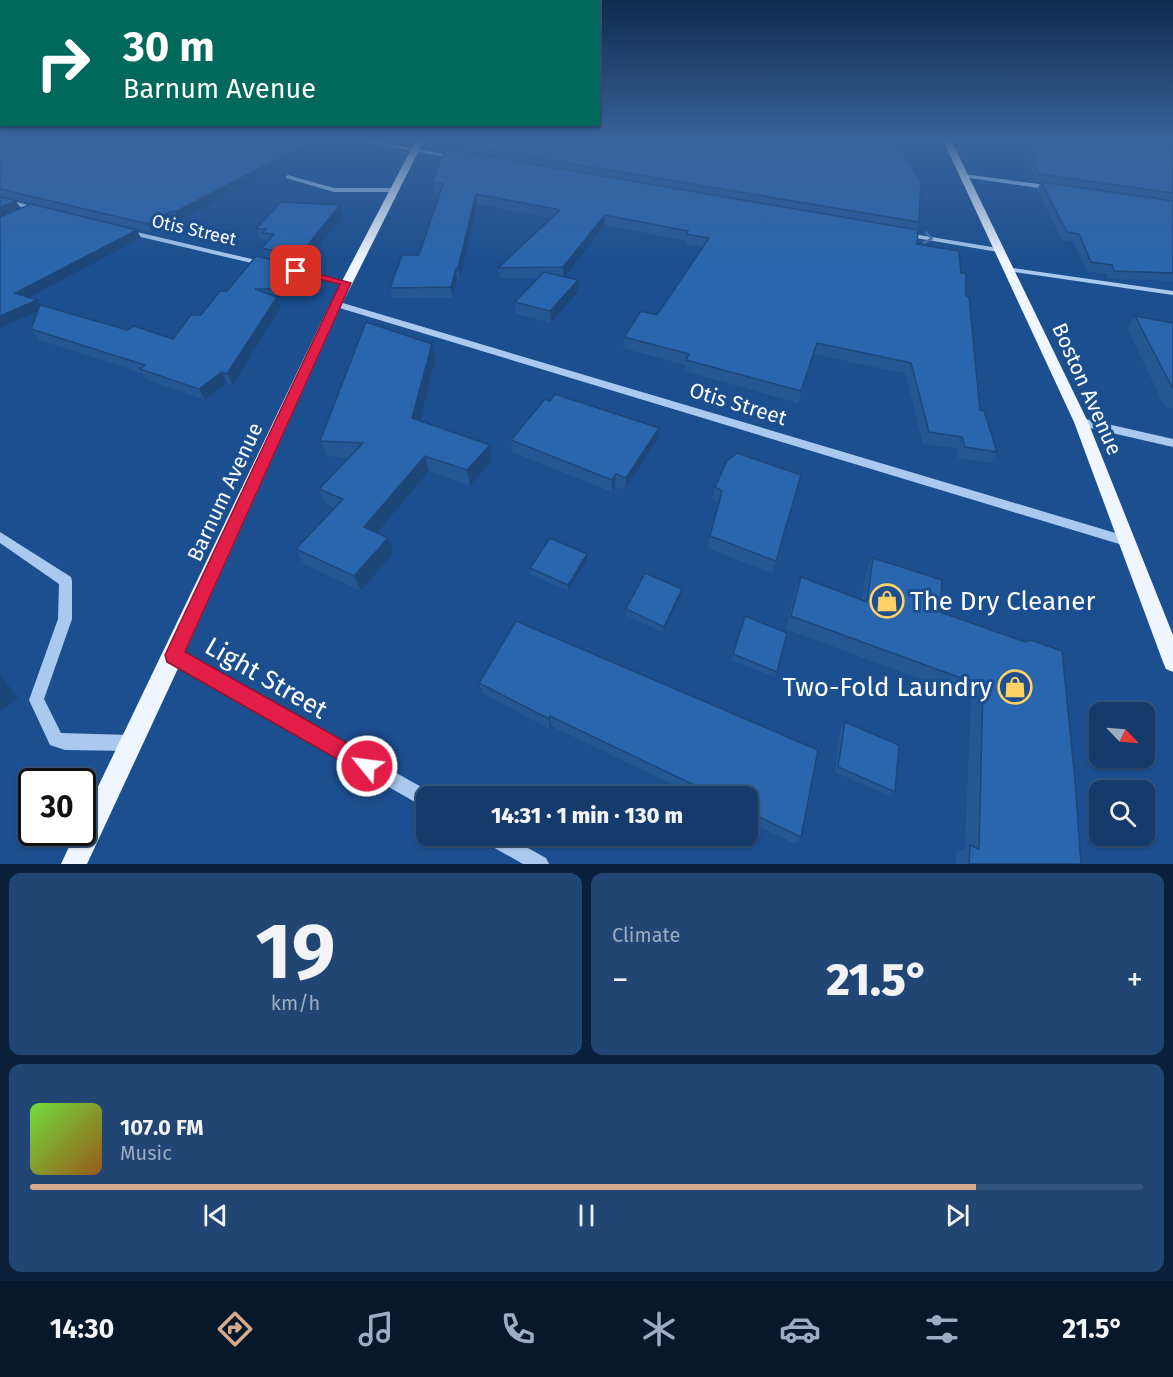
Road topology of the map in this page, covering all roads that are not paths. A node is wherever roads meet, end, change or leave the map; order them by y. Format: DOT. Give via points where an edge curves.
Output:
graph roads {
  1 [pos="300,180"];
  2 [pos="400,180"];
  3 [pos="966,180"];
  4 [pos="995,180"];
  5 [pos="1056,189"];
  6 [pos="395,190"];
  7 [pos="0,199"];
  8 [pos="34,208"];
  9 [pos="45,211"];
  10 [pos="24,212"];
  11 [pos="114,228"];
  12 [pos="893,232"];
  13 [pos="998,250"];
  14 [pos="1008,269"];
  15 [pos="346,283"];
  16 [pos="1173,293"];
  17 [pos="336,304"];
  18 [pos="1082,422"];
  19 [pos="1173,443"];
  20 [pos="0,537"];
  21 [pos="1130,542"];
  22 [pos="174,655"];
  23 [pos="1173,662"];
  24 [pos="130,743"];
  25 [pos="416,793"];
  26 [pos="508,846"];
  27 [pos="74,864"];
  28 [pos="540,864"];
  1 -- 6 [label="street" via="334,190"];
  2 -- 6 [label="main road, Barnum Avenue"];
  3 -- 13 [label="main road, Boston Avenue"];
  4 -- 5 [label="street"];
  6 -- 15 [label="main road, Barnum Avenue"];
  7 -- 8 [label="street"];
  8 -- 9 [label="street"];
  8 -- 10 [label="street"];
  11 -- 15 [label="street, Otis Street"];
  12 -- 13 [label="street, one-way"];
  13 -- 14 [label="main road, Boston Avenue"];
  14 -- 16 [label="street"];
  14 -- 18 [label="main road, Boston Avenue"];
  15 -- 17 [label="main road, Barnum Avenue"];
  17 -- 21 [label="street, Otis Street"];
  17 -- 22 [label="main road, Barnum Avenue"];
  18 -- 19 [label="street"];
  18 -- 21 [label="main road, Boston Avenue"];
  20 -- 24 [label="street" via="66,581 65,619 36,700 56,739"];
  21 -- 23 [label="main road, Boston Avenue"];
  22 -- 24 [label="main road, Barnum Avenue"];
  22 -- 25 [label="street, Light Street"];
  24 -- 27 [label="main road, Barnum Avenue"];
  26 -- 28 [label="street"];
}
